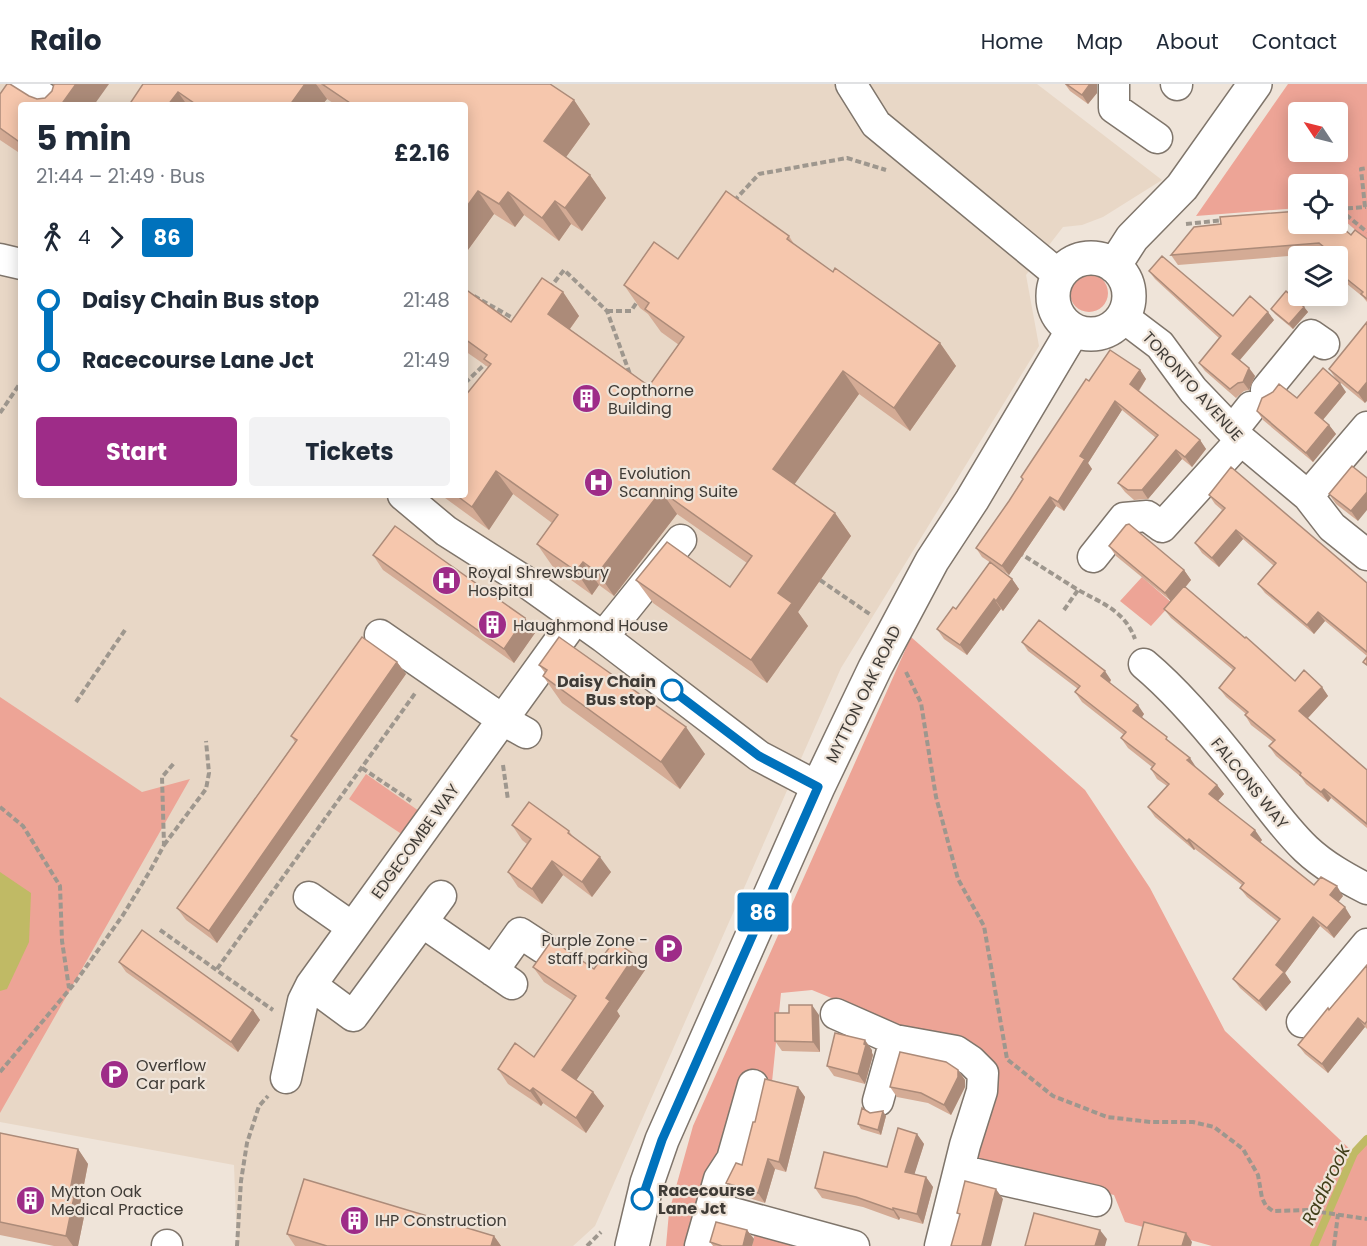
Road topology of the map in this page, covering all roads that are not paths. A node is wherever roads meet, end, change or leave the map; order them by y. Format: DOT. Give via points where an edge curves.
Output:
graph roads {
  1 [pos="23,84"];
  2 [pos="851,84"];
  3 [pos="1114,84"];
  4 [pos="1255,84"];
  5 [pos="50,102"];
  6 [pos="1157,138"];
  7 [pos="0,259"];
  8 [pos="18,263"];
  9 [pos="1114,266"];
  10 [pos="1059,275"];
  11 [pos="1123,317"];
  12 [pos="1073,330"];
  13 [pos="1324,344"];
  14 [pos="1367,427"];
  15 [pos="1236,435"];
  16 [pos="1308,496"];
  17 [pos="407,498"];
  18 [pos="681,540"];
  19 [pos="1367,555"];
  20 [pos="1093,557"];
  21 [pos="576,618"];
  22 [pos="380,634"];
  23 [pos="603,637"];
  24 [pos="1144,663"];
  25 [pos="514,727"];
  26 [pos="818,787"];
  27 [pos="1367,890"];
  28 [pos="441,896"];
  29 [pos="309,897"];
  30 [pos="422,922"];
  31 [pos="352,927"];
  32 [pos="1367,944"];
  33 [pos="543,948"];
  34 [pos="311,986"];
  35 [pos="836,1014"];
  36 [pos="1302,1022"];
  37 [pos="895,1040"];
  38 [pos="286,1078"];
  39 [pos="753,1085"];
  40 [pos="878,1101"];
  41 [pos="962,1158"];
  42 [pos="1096,1201"];
  43 [pos="705,1229"];
  44 [pos="632,1246"];
  45 [pos="854,1246"];
  46 [pos="940,1246"];
  1 -- 5 [label="street"];
  2 -- 10 [label="street" via="876,124"];
  3 -- 6 [label="street" via="1114,108"];
  4 -- 9 [label="main road" via="1182,187 1131,238"];
  7 -- 8 [label="street"];
  9 -- 10 [label="main road" via="1084,258"];
  9 -- 11 [label="main road" via="1122,274 1129,295"];
  10 -- 12 [label="main road" via="1053,287 1055,312"];
  11 -- 12 [label="main road" via="1106,332 1084,334"];
  11 -- 15 [label="street, TORONTO AVENUE" via="1160,345 1193,390"];
  12 -- 26 [label="main road, MYTTON OAK ROAD" via="926,571 874,668"];
  13 -- 15 [label="street" via="1311,335 1258,398"];
  14 -- 16 [label="street"];
  15 -- 16 [label="street, TORONTO AVENUE"];
  15 -- 20 [label="street" via="1162,527 1147,516 1124,518"];
  16 -- 19 [label="street, TORONTO AVENUE" via="1332,527"];
  17 -- 21 [label="street" via="446,531"];
  18 -- 23 [label="street" via="639,613"];
  21 -- 23 [label="street"];
  21 -- 25 [label="street, EDGECOMBE WAY"];
  22 -- 25 [label="street"];
  23 -- 26 [label="street" via="759,756"];
  24 -- 27 [label="street, FALCONS WAY" via="1230,755 1285,828 1340,875"];
  25 -- 31 [label="street, EDGECOMBE WAY" via="434,817"];
  26 -- 44 [label="main road, MYTTON OAK ROAD" via="662,1140"];
  28 -- 30 [label="street"];
  29 -- 31 [label="street"];
  30 -- 33 [label="street" via="502,977 520,933"];
  30 -- 34 [label="street" via="353,1016"];
  31 -- 34 [label="street, EDGECOMBE WAY"];
  32 -- 36 [label="street"];
  34 -- 38 [label="street, EDGECOMBE WAY" via="296,1026"];
  35 -- 37 [label="street"];
  37 -- 40 [label="street"];
  37 -- 41 [label="street" via="956,1051 983,1073 982,1091"];
  39 -- 43 [label="street" via="732,1159 719,1179"];
  41 -- 42 [label="street"];
  41 -- 46 [label="street"];
  43 -- 45 [label="street"];
}
